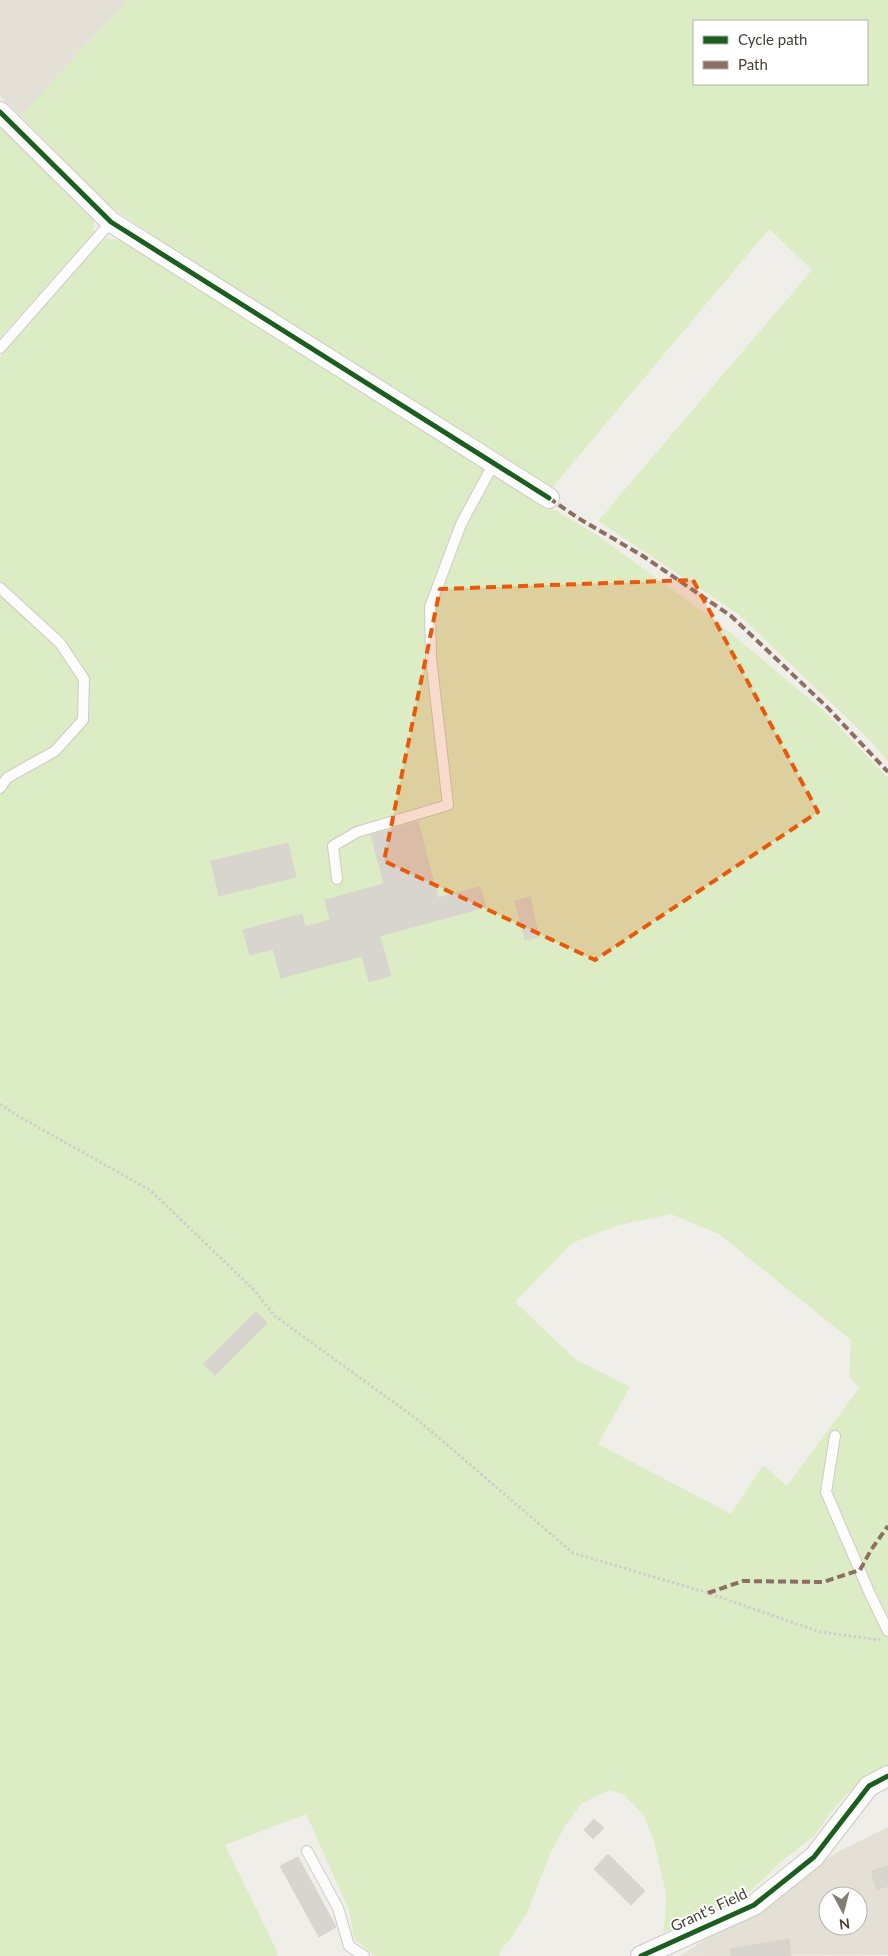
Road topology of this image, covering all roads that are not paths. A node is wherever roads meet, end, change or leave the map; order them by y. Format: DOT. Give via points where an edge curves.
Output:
graph roads {
  1 [pos="0,112"];
  2 [pos="111,222"];
  3 [pos="0,348"];
  4 [pos="494,464"];
  5 [pos="549,498"];
  6 [pos="0,588"];
  7 [pos="0,788"];
  8 [pos="337,879"];
  9 [pos="835,1436"];
  10 [pos="888,1631"];
  11 [pos="888,1776"];
  12 [pos="307,1851"];
  13 [pos="364,1956"];
  14 [pos="641,1956"];
  1 -- 2 [label="street"];
  2 -- 3 [label="lane"];
  2 -- 4 [label="street"];
  4 -- 5 [label="street"];
  4 -- 8 [label="lane" via="461,524 430,607 431,658 448,805 357,832 333,846"];
  6 -- 7 [label="lane" via="60,643 84,679 83,720 55,751 7,778"];
  9 -- 10 [label="lane" via="826,1492"];
  11 -- 14 [label="street, Grant's Field" via="869,1786 814,1857 754,1904"];
  12 -- 13 [label="lane" via="338,1908 350,1946"];
}
